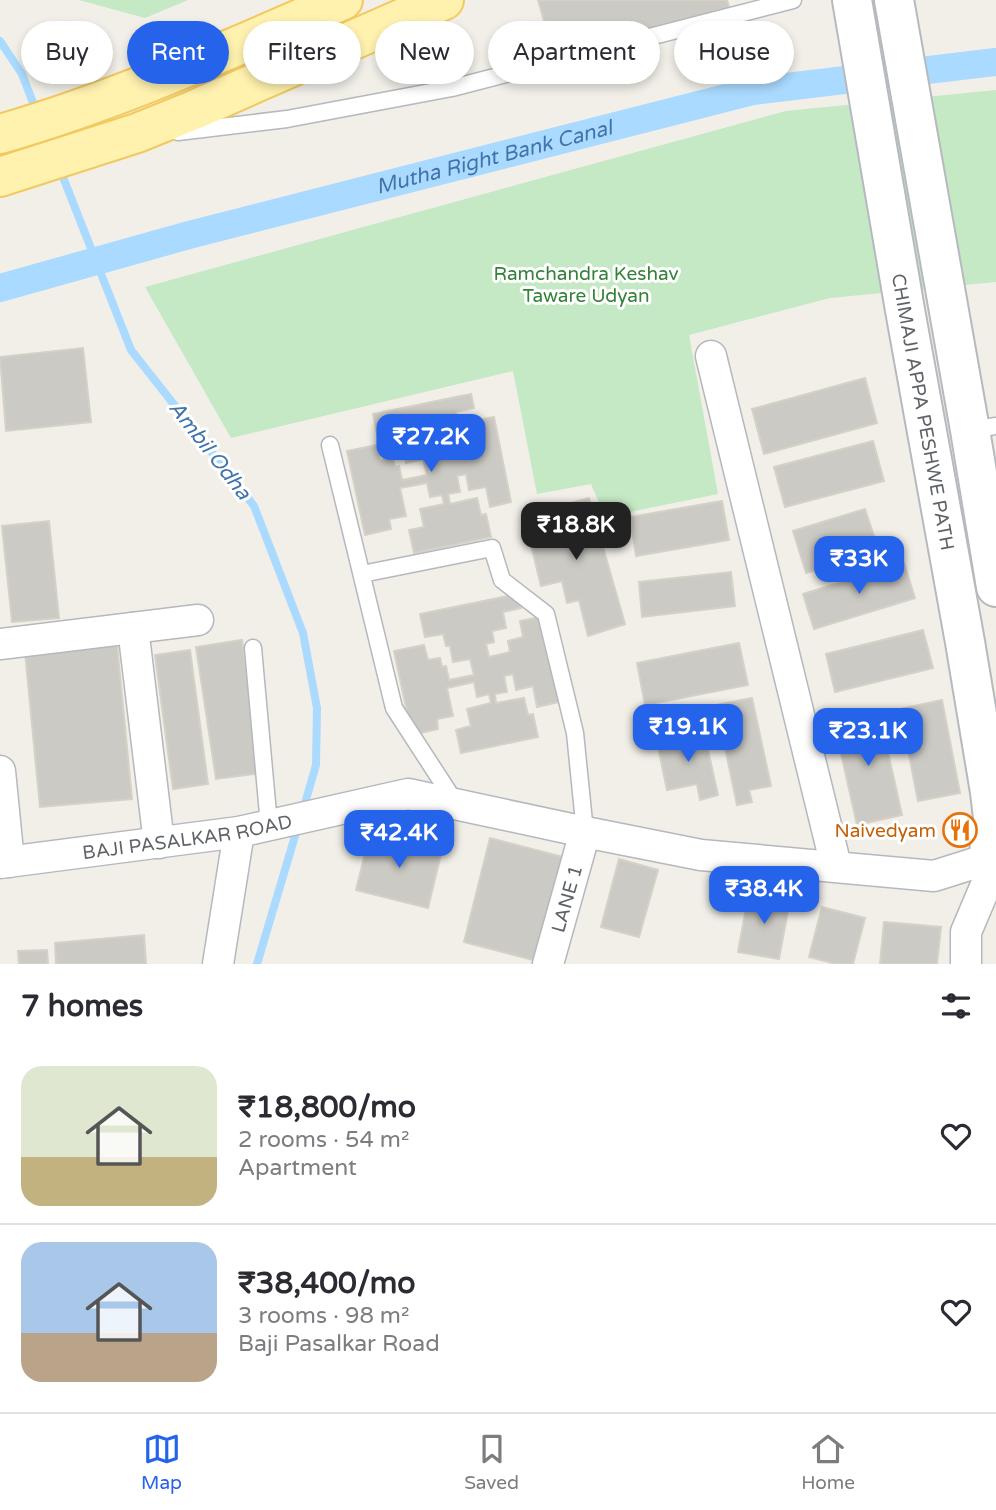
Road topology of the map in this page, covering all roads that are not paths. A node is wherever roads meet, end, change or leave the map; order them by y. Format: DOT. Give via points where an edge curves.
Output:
graph roads {
  1 [pos="342,0"];
  2 [pos="444,0"];
  3 [pos="793,0"];
  4 [pos="852,0"];
  5 [pos="894,0"];
  6 [pos="4,133"];
  7 [pos="108,142"];
  8 [pos="10,174"];
  9 [pos="711,356"];
  10 [pos="983,428"];
  11 [pos="330,445"];
  12 [pos="362,574"];
  13 [pos="996,587"];
  14 [pos="198,620"];
  15 [pos="133,628"];
  16 [pos="0,644"];
  17 [pos="253,648"];
  18 [pos="0,771"];
  19 [pos="456,804"];
  20 [pos="270,825"];
  21 [pos="239,832"];
  22 [pos="584,832"];
  23 [pos="159,843"];
  24 [pos="993,847"];
  25 [pos="5,862"];
  26 [pos="836,866"];
  27 [pos="218,964"];
  28 [pos="548,964"];
  29 [pos="965,964"];
  1 -- 6 [label="main road" via="178,72"];
  2 -- 7 [label="main road" via="194,110"];
  3 -- 7 [label="lane" via="452,88 287,119"];
  4 -- 24 [label="main road, CHIMAJI APPA PESHWE PATH" via="990,792"];
  5 -- 10 [label="main road" via="947,304"];
  7 -- 8 [label="main road"];
  9 -- 26 [label="street"];
  10 -- 13 [label="main road"];
  11 -- 12 [label="lane"];
  12 -- 19 [label="lane" via="394,708"];
  12 -- 22 [label="lane" via="492,548 502,580 546,614 575,733"];
  14 -- 15 [label="street"];
  15 -- 16 [label="street"];
  15 -- 23 [label="street"];
  17 -- 20 [label="lane"];
  18 -- 25 [label="street"];
  19 -- 20 [label="street, BAJI PASALKAR ROAD" via="408,794"];
  19 -- 22 [label="street, BAJI PASALKAR ROAD"];
  20 -- 21 [label="street, BAJI PASALKAR ROAD"];
  21 -- 23 [label="street, BAJI PASALKAR ROAD"];
  21 -- 27 [label="street"];
  22 -- 26 [label="street, BAJI PASALKAR ROAD" via="701,855"];
  22 -- 28 [label="street, LANE 1"];
  23 -- 25 [label="street, BAJI PASALKAR ROAD"];
  24 -- 26 [label="street, BAJI PASALKAR ROAD" via="934,877"];
  24 -- 29 [label="street" via="966,932"];
}
